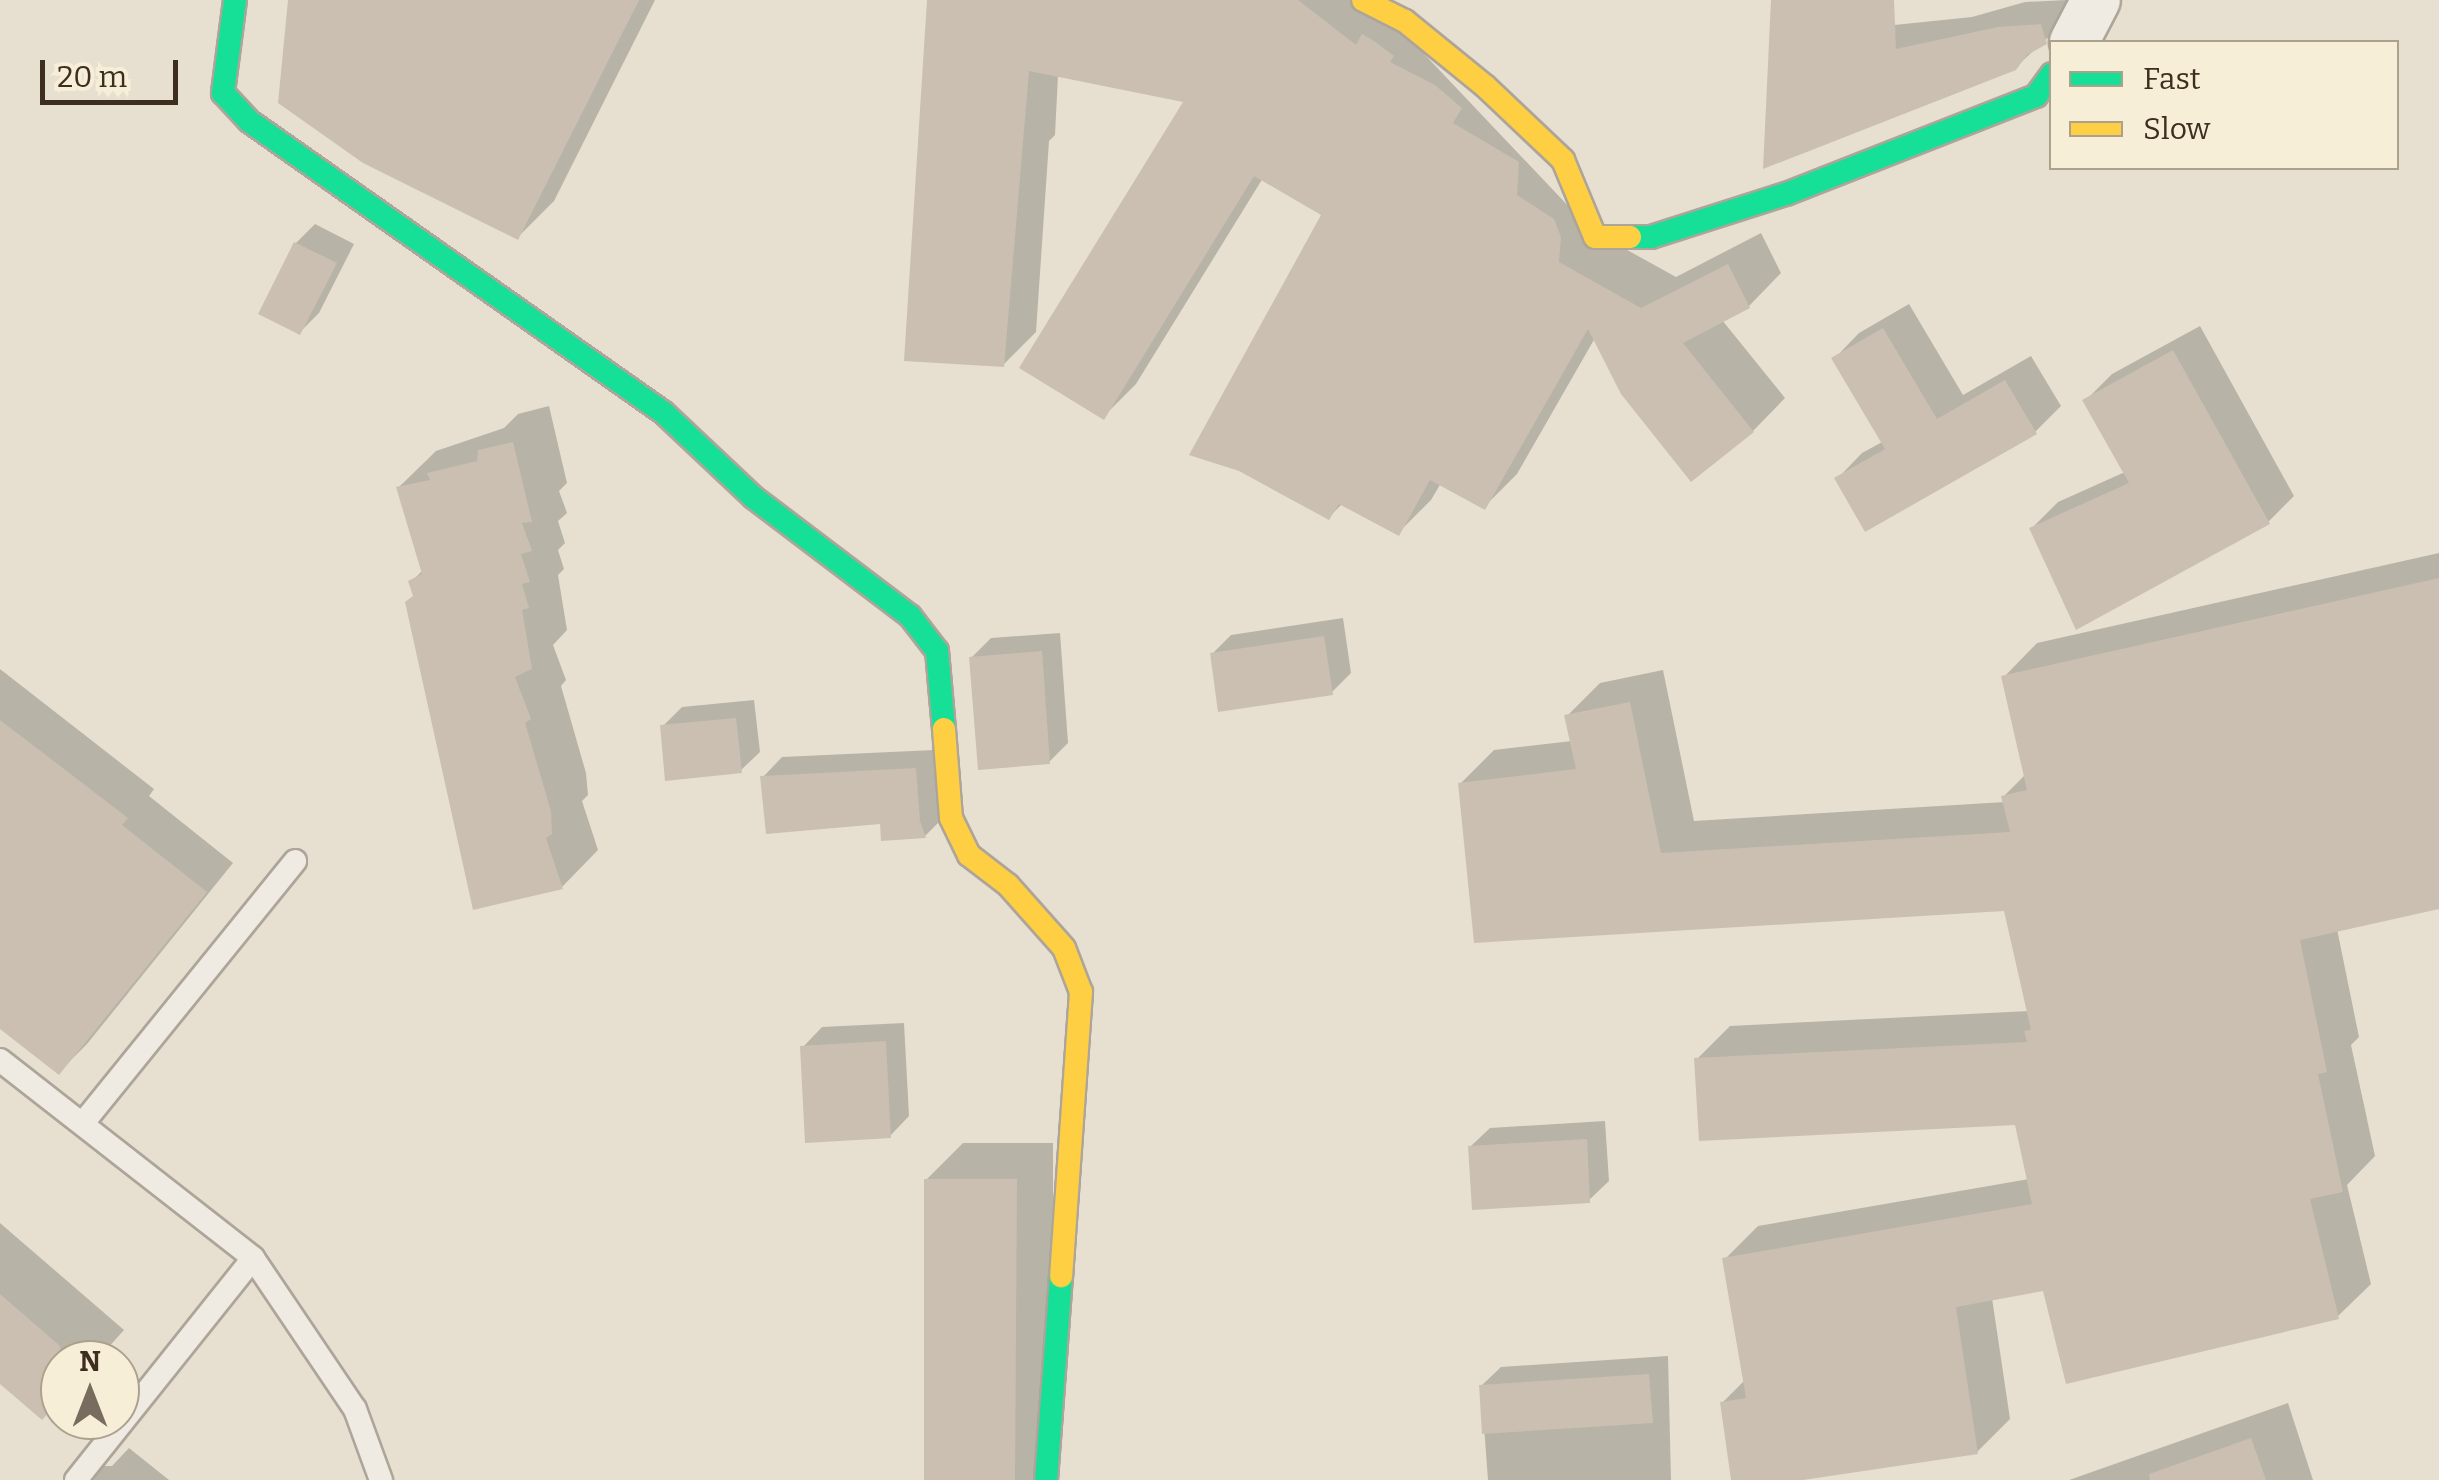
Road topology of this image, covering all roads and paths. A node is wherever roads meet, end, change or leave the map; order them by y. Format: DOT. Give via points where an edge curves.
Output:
graph roads {
  1 [pos="235,0"];
  2 [pos="1363,0"];
  3 [pos="2096,0"];
  4 [pos="2075,40"];
  5 [pos="2049,78"];
  6 [pos="295,861"];
  7 [pos="0,1060"];
  8 [pos="84,1124"];
  9 [pos="253,1258"];
  10 [pos="76,1480"];
  11 [pos="381,1480"];
  12 [pos="1046,1480"];
  1 -- 12 [label="street" via="223,93 249,120 664,413 753,497 910,616 938,650 950,818 970,855 1008,885 1064,948 1081,992"];
  2 -- 5 [label="street" via="1406,22 1563,160 1595,237 1651,237 1786,194 2036,96"];
  3 -- 4 [label="street"];
  6 -- 8 [label="lane"];
  7 -- 8 [label="lane"];
  8 -- 9 [label="lane"];
  9 -- 10 [label="lane"];
  9 -- 11 [label="lane" via="355,1409"];
}
